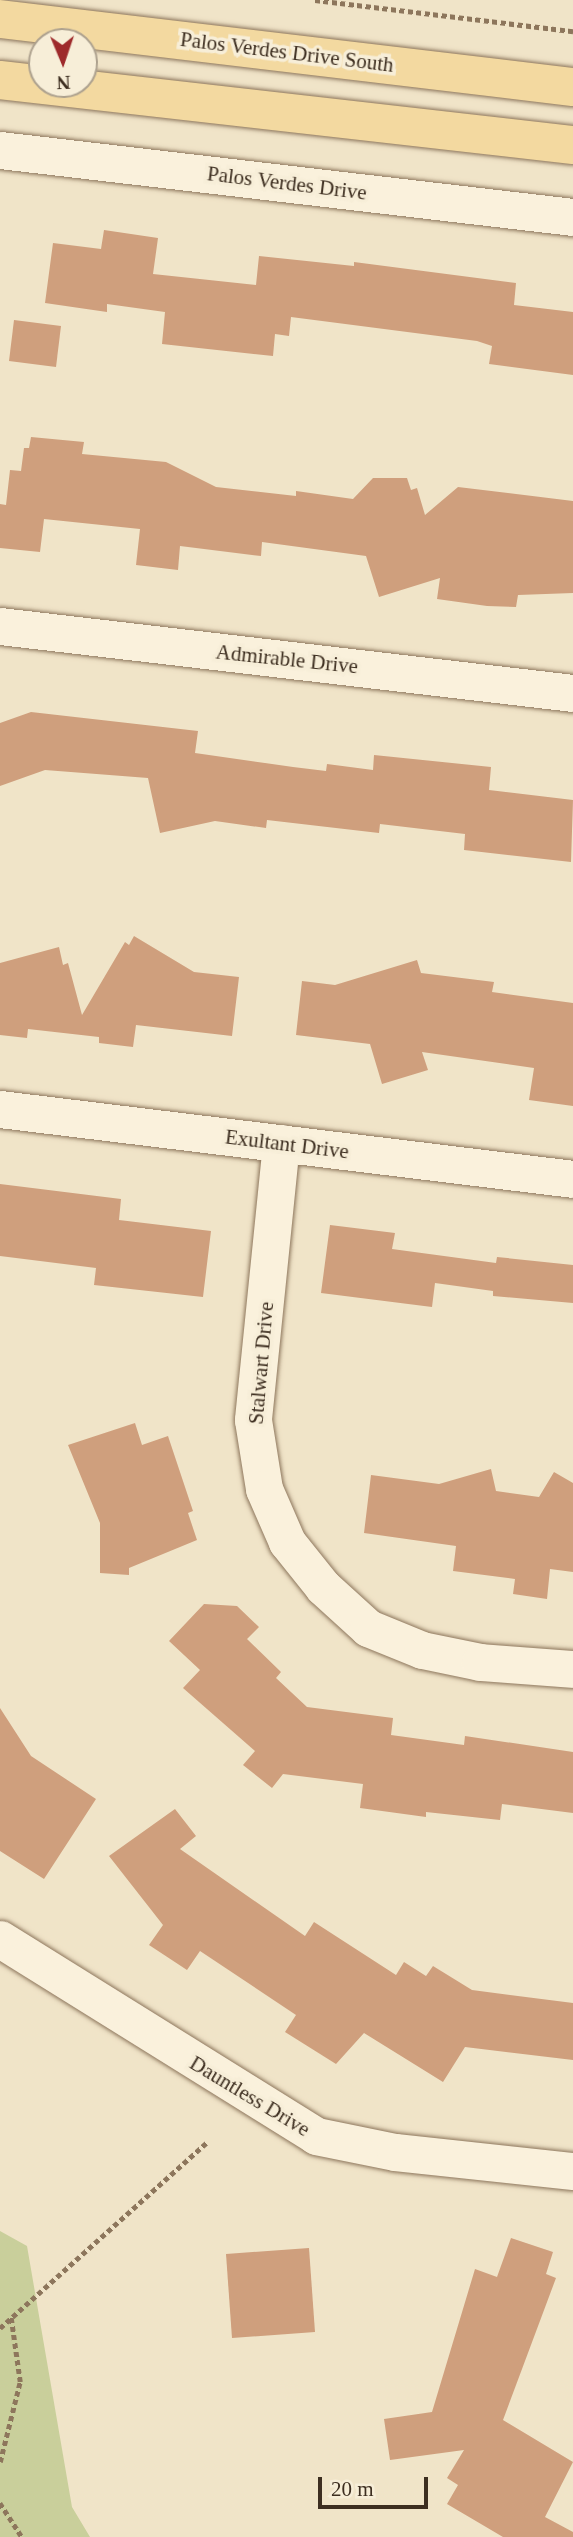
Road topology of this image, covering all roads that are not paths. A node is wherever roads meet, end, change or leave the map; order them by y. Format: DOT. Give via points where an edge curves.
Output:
graph roads {
  1 [pos="0,19"];
  2 [pos="0,80"];
  3 [pos="573,87"];
  4 [pos="573,145"];
  5 [pos="0,150"];
  6 [pos="573,218"];
  7 [pos="0,626"];
  8 [pos="573,693"];
  9 [pos="0,1109"];
  10 [pos="281,1143"];
  11 [pos="573,1179"];
  12 [pos="573,1668"];
  13 [pos="0,1939"];
  14 [pos="573,2171"];
  1 -- 3 [label="main road, Palos Verdes Drive South"];
  2 -- 4 [label="main road"];
  5 -- 6 [label="street, Palos Verdes Drive"];
  7 -- 8 [label="street, Admirable Drive"];
  9 -- 10 [label="street, Exultant Drive"];
  10 -- 11 [label="street, Exultant Drive"];
  10 -- 12 [label="street, Stalwart Drive" via="253,1420 264,1489 287,1542 323,1587 368,1628 422,1650 468,1659"];
  13 -- 14 [label="street, Dauntless Drive" via="316,2136 395,2152"];
}
